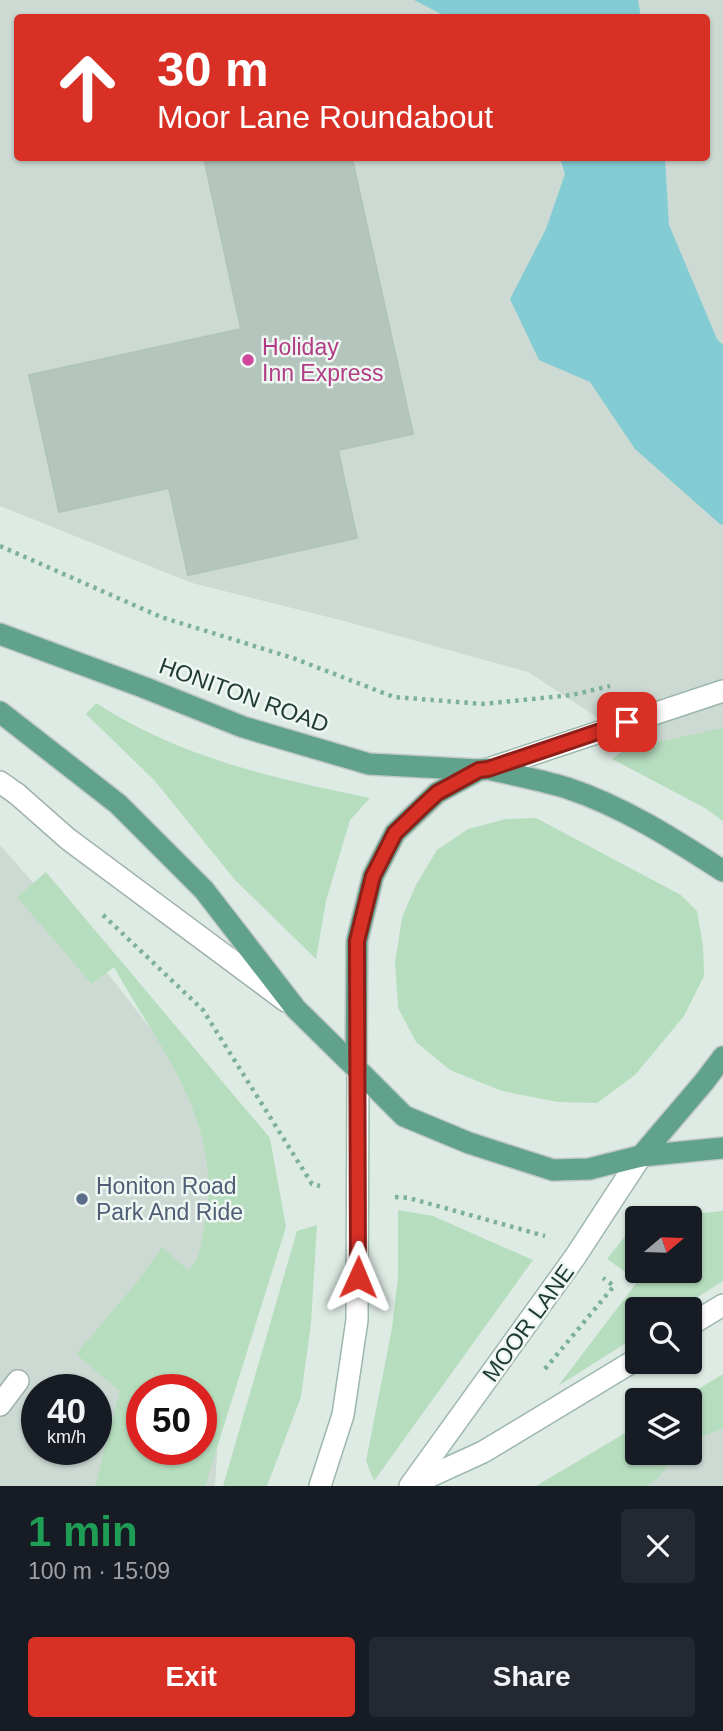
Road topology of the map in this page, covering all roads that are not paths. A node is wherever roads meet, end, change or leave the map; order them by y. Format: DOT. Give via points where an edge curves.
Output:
graph roads {
  1 [pos="0,634"];
  2 [pos="723,691"];
  3 [pos="0,712"];
  4 [pos="484,769"];
  5 [pos="6,789"];
  6 [pos="723,871"];
  7 [pos="296,1009"];
  8 [pos="723,1057"];
  9 [pos="357,1070"];
  10 [pos="723,1149"];
  11 [pos="641,1156"];
  12 [pos="723,1305"];
  13 [pos="702,1318"];
  14 [pos="625,1366"];
  15 [pos="18,1381"];
  16 [pos="0,1405"];
  17 [pos="320,1486"];
  18 [pos="411,1486"];
  1 -- 4 [label="main road, HONITON ROAD" via="243,727 369,764"];
  2 -- 4 [label="main road"];
  3 -- 7 [label="main road" via="118,804 204,890"];
  4 -- 6 [label="main road, HONITON ROAD" via="567,788 612,807"];
  4 -- 9 [label="main road" via="437,793 395,833 373,876 357,941"];
  5 -- 7 [label="main road"];
  7 -- 9 [label="main road"];
  8 -- 11 [label="main road"];
  9 -- 11 [label="main road" via="404,1116 554,1170 590,1169"];
  9 -- 17 [label="main road" via="358,1320 343,1415"];
  10 -- 11 [label="main road"];
  11 -- 18 [label="main road, MOOR LANE" via="575,1257"];
  12 -- 13 [label="main road"];
  14 -- 18 [label="main road" via="483,1452"];
  15 -- 16 [label="main road"];
}
